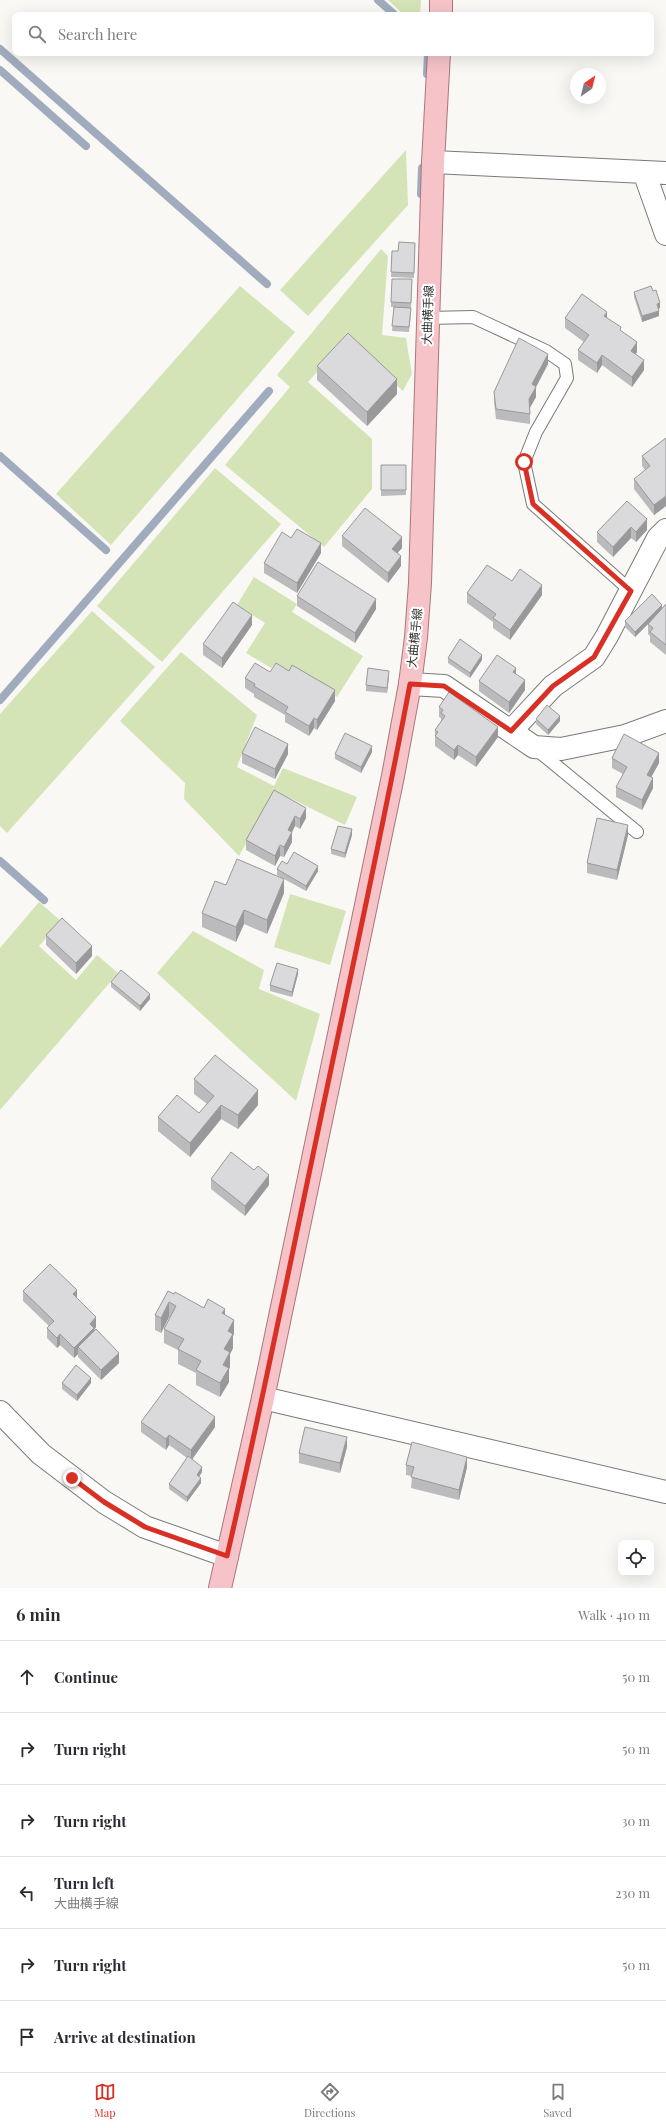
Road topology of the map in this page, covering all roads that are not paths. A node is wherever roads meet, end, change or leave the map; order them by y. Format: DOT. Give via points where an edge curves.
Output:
graph roads {
  1 [pos="441,0"];
  2 [pos="441,12"];
  3 [pos="439,56"];
  4 [pos="433,162"];
  5 [pos="644,172"];
  6 [pos="666,173"];
  7 [pos="666,234"];
  8 [pos="428,318"];
  9 [pos="666,530"];
  10 [pos="631,591"];
  11 [pos="410,684"];
  12 [pos="666,721"];
  13 [pos="511,731"];
  14 [pos="534,747"];
  15 [pos="637,832"];
  16 [pos="264,1398"];
  17 [pos="0,1412"];
  18 [pos="666,1492"];
  19 [pos="227,1556"];
  20 [pos="220,1588"];
  1 -- 2 [label="main road"];
  3 -- 4 [label="main road, 大曲横手線"];
  4 -- 5 [label="street"];
  4 -- 8 [label="main road, 大曲横手線"];
  5 -- 6 [label="street"];
  5 -- 7 [label="street"];
  8 -- 10 [label="lane" via="473,317 546,351 565,364 567,378 536,432 524,462 533,504"];
  8 -- 11 [label="main road, 大曲横手線" via="420,583"];
  9 -- 10 [label="street" via="658,538"];
  10 -- 13 [label="street" via="594,657 553,686"];
  11 -- 13 [label="street" via="444,686"];
  11 -- 16 [label="main road, 大曲横手線"];
  12 -- 14 [label="street" via="625,736 561,748"];
  13 -- 14 [label="street"];
  14 -- 15 [label="lane"];
  16 -- 18 [label="street"];
  16 -- 19 [label="main road, 大曲横手線"];
  17 -- 19 [label="street" via="42,1454 110,1505 145,1527"];
  19 -- 20 [label="main road, 大曲横手線"];
}
